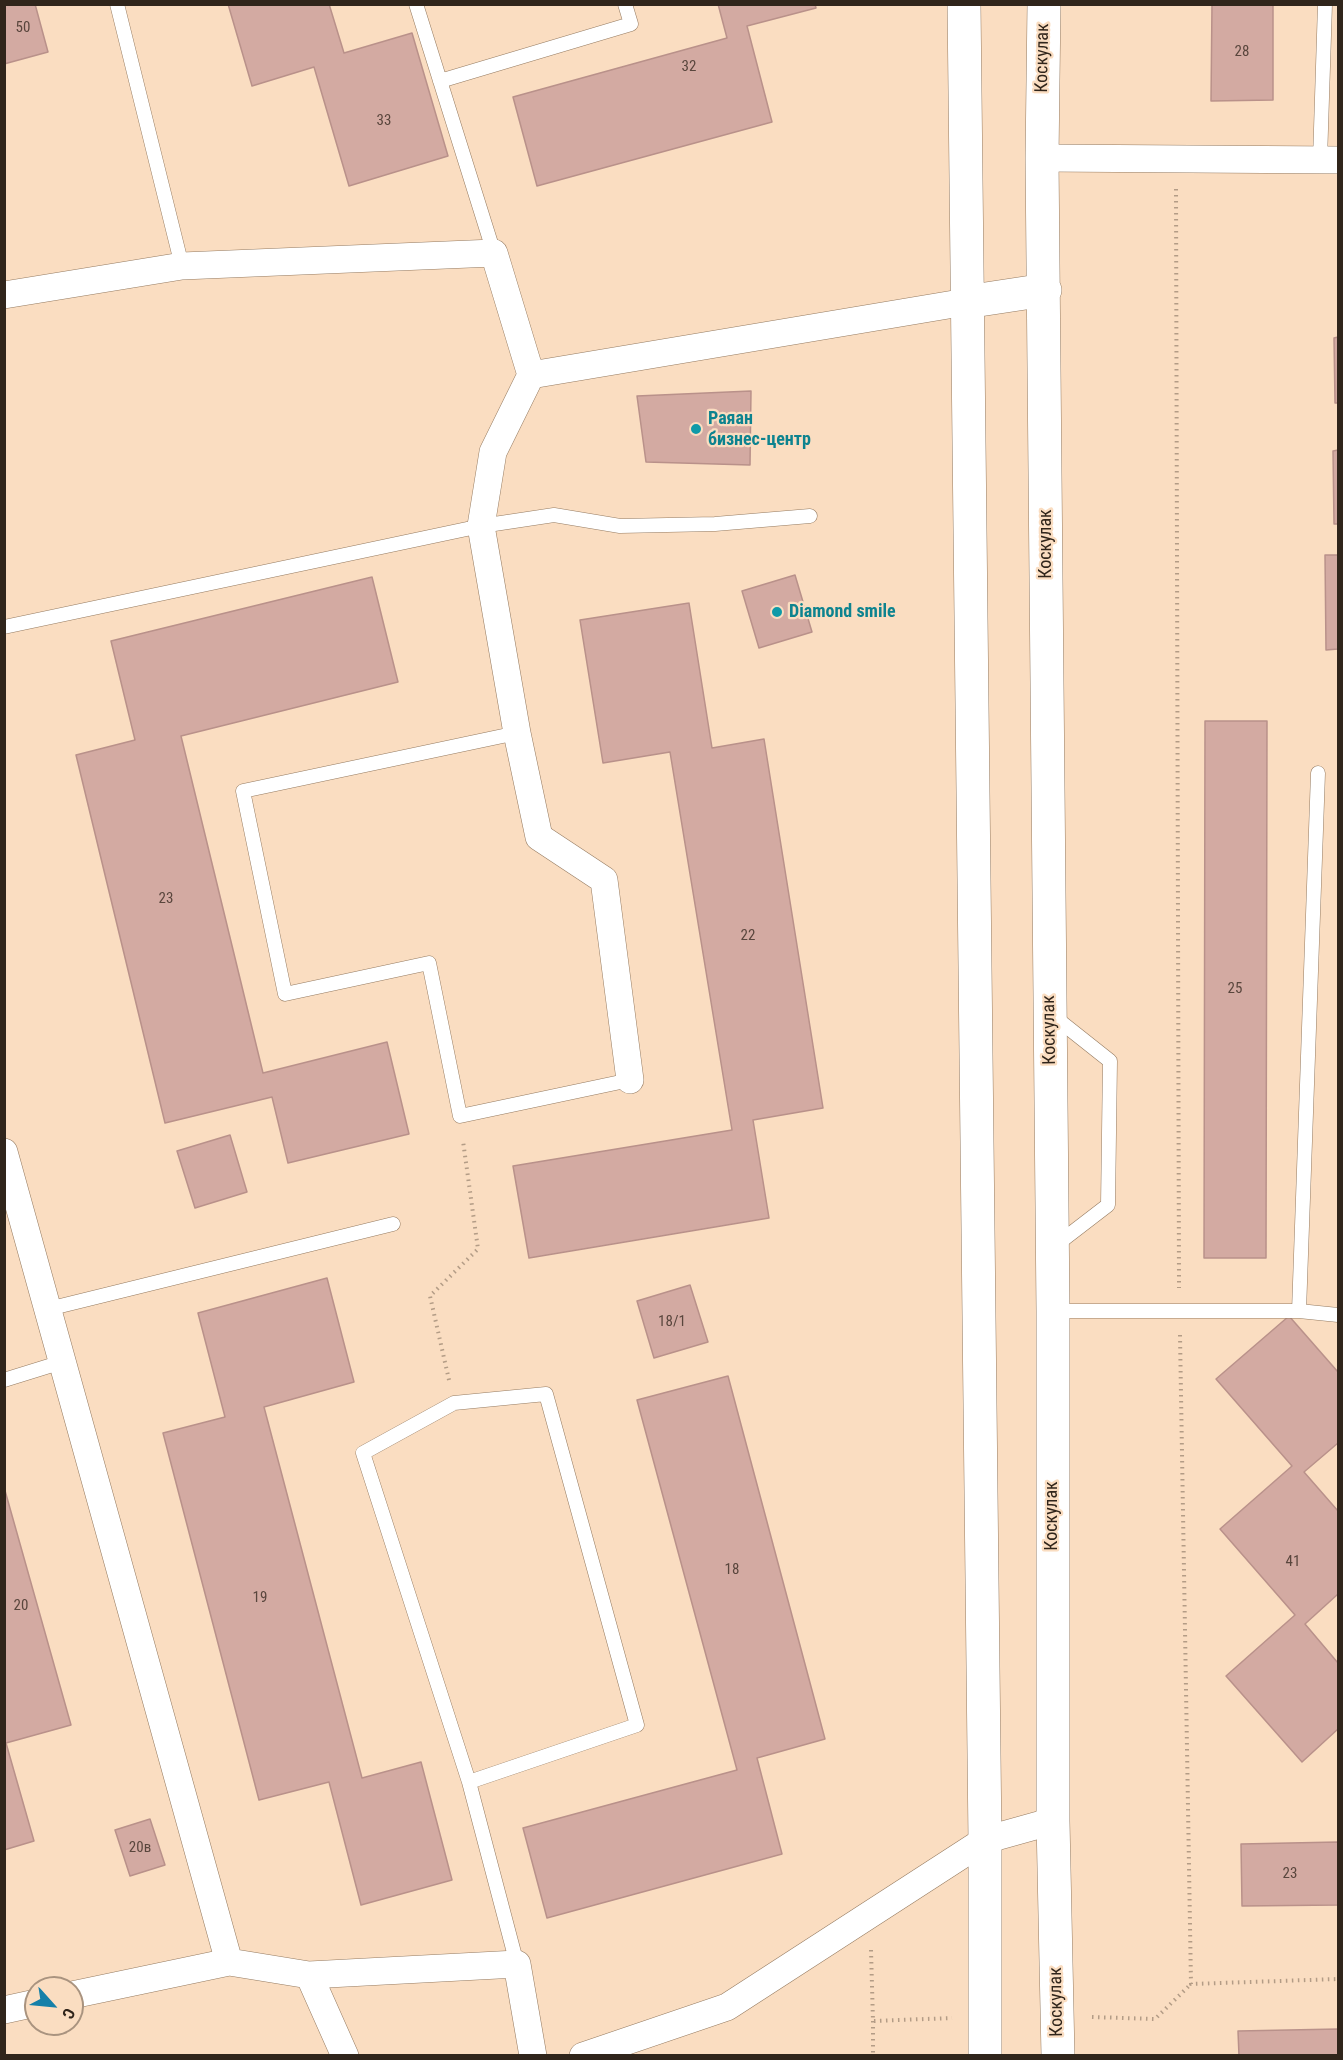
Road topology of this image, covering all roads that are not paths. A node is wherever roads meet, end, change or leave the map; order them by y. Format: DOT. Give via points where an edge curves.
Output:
graph roads {
  1 [pos="117,4"];
  2 [pos="417,4"];
  3 [pos="625,4"];
  4 [pos="964,4"];
  5 [pos="1044,4"];
  6 [pos="1324,4"];
  7 [pos="440,81"];
  8 [pos="1042,158"];
  9 [pos="1329,160"];
  10 [pos="494,253"];
  11 [pos="182,266"];
  12 [pos="1045,290"];
  13 [pos="4,295"];
  14 [pos="966,302"];
  15 [pos="531,375"];
  16 [pos="810,516"];
  17 [pos="481,526"];
  18 [pos="4,627"];
  19 [pos="517,733"];
  20 [pos="1318,773"];
  21 [pos="1050,1013"];
  22 [pos="630,1080"];
  23 [pos="4,1152"];
  24 [pos="393,1224"];
  25 [pos="1052,1248"];
  26 [pos="48,1309"];
  27 [pos="1053,1311"];
  28 [pos="1299,1311"];
  29 [pos="1338,1315"];
  30 [pos="62,1362"];
  31 [pos="4,1380"];
  32 [pos="468,1782"];
  33 [pos="1053,1821"];
  34 [pos="985,1840"];
  35 [pos="229,1962"];
  36 [pos="517,1964"];
  37 [pos="309,1975"];
  38 [pos="84,1992"];
  39 [pos="24,2006"];
  40 [pos="4,2010"];
  41 [pos="345,2055"];
  42 [pos="533,2055"];
  43 [pos="583,2055"];
  44 [pos="985,2055"];
  45 [pos="1058,2055"];
  1 -- 11 [label="lane"];
  2 -- 7 [label="lane"];
  3 -- 7 [label="lane" via="631,24"];
  4 -- 14 [label="street"];
  5 -- 8 [label="street, Коскулак"];
  6 -- 9 [label="lane"];
  7 -- 10 [label="lane"];
  8 -- 9 [label="street"];
  8 -- 12 [label="street, Коскулак"];
  10 -- 11 [label="street"];
  10 -- 15 [label="street"];
  11 -- 13 [label="street"];
  12 -- 14 [label="street"];
  12 -- 21 [label="street, Коскулак"];
  14 -- 15 [label="street"];
  14 -- 34 [label="street"];
  15 -- 17 [label="street" via="494,452"];
  16 -- 17 [label="lane" via="620,526 554,515"];
  17 -- 18 [label="lane"];
  17 -- 19 [label="street"];
  19 -- 22 [label="street" via="539,837 604,880"];
  19 -- 22 [label="lane" via="243,791 285,994 429,963 460,1116"];
  20 -- 28 [label="lane"];
  21 -- 25 [label="street, Коскулак"];
  21 -- 25 [label="lane" via="1110,1061 1108,1205"];
  23 -- 26 [label="street"];
  24 -- 26 [label="lane"];
  25 -- 27 [label="street, Коскулак"];
  26 -- 30 [label="street"];
  27 -- 28 [label="lane"];
  27 -- 33 [label="street, Коскулак"];
  28 -- 29 [label="lane"];
  30 -- 31 [label="lane"];
  30 -- 35 [label="street"];
  32 -- 32 [label="lane" via="637,1725 546,1394 454,1403 363,1454"];
  32 -- 36 [label="lane"];
  33 -- 34 [label="street"];
  33 -- 45 [label="street, Коскулак"];
  34 -- 43 [label="street" via="727,2007"];
  34 -- 44 [label="street"];
  35 -- 37 [label="street"];
  35 -- 38 [label="street"];
  36 -- 37 [label="street"];
  36 -- 42 [label="street"];
  37 -- 41 [label="street"];
  39 -- 40 [label="street"];
}
